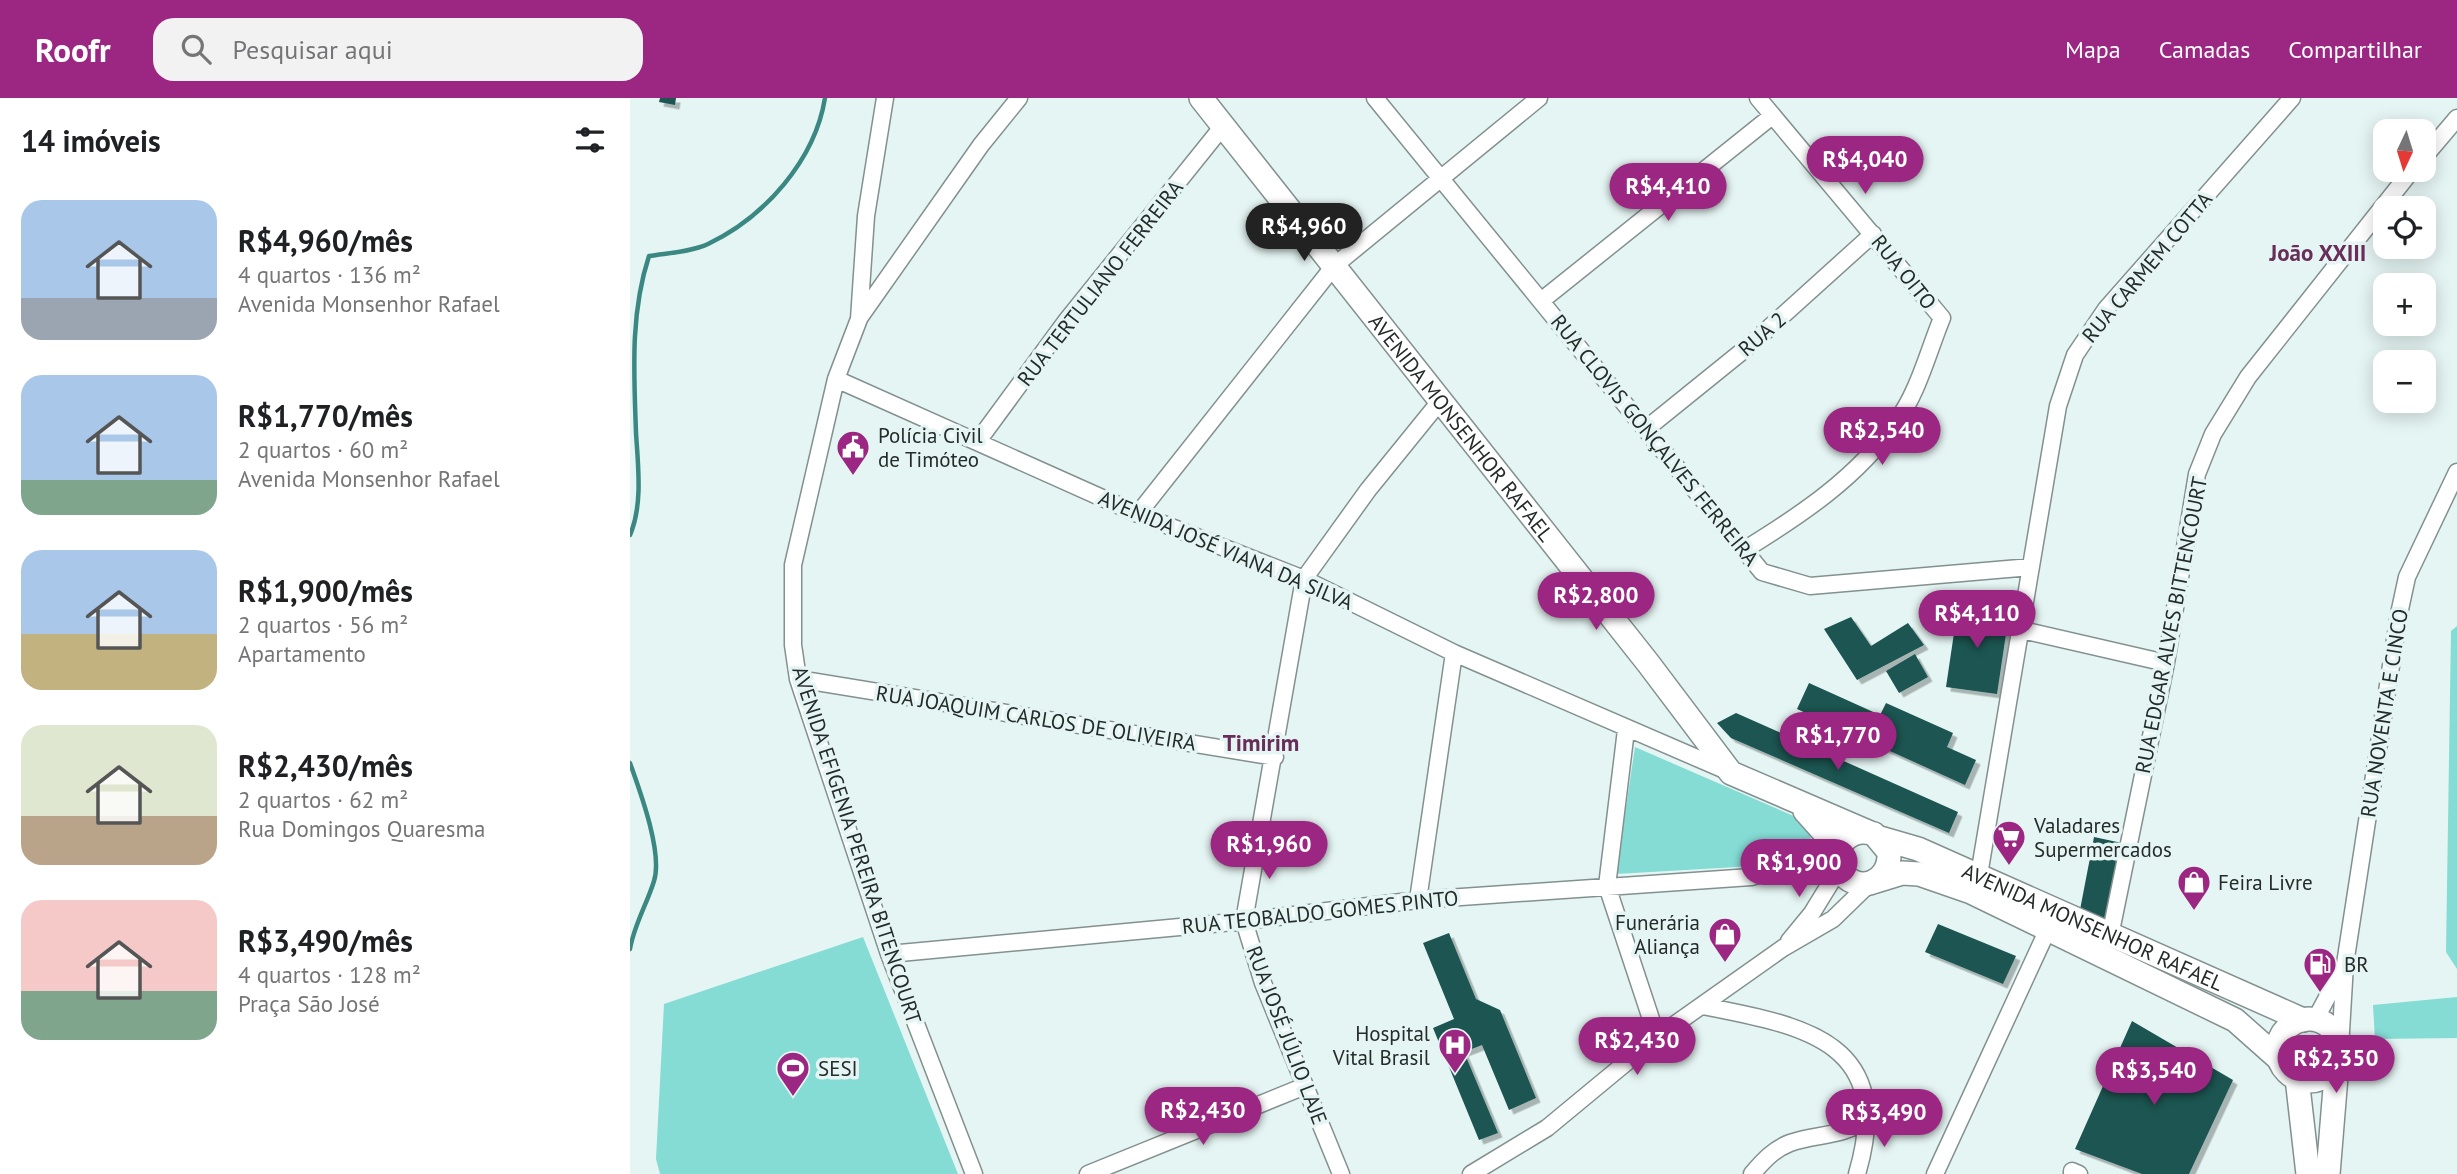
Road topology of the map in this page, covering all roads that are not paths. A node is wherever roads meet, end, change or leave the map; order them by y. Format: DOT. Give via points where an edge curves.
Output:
graph roads {
  1 [pos="885,98"];
  2 [pos="1018,98"];
  3 [pos="1201,98"];
  4 [pos="1375,98"];
  5 [pos="1539,98"];
  6 [pos="1758,98"];
  7 [pos="2292,98"];
  8 [pos="1772,116"];
  9 [pos="2457,118"];
  10 [pos="1223,126"];
  11 [pos="2436,143"];
  12 [pos="1440,177"];
  13 [pos="2403,182"];
  14 [pos="1873,234"];
  15 [pos="1334,266"];
  16 [pos="1541,302"];
  17 [pos="859,319"];
  18 [pos="836,379"];
  19 [pos="1441,400"];
  20 [pos="1646,429"];
  21 [pos="978,441"];
  22 [pos="2457,472"];
  23 [pos="1138,514"];
  24 [pos="1744,550"];
  25 [pos="2031,566"];
  26 [pos="1304,579"];
  27 [pos="2022,630"];
  28 [pos="1454,653"];
  29 [pos="2166,663"];
  30 [pos="798,679"];
  31 [pos="1626,730"];
  32 [pos="1275,757"];
  33 [pos="1731,773"];
  34 [pos="1797,803"];
  35 [pos="1874,835"];
  36 [pos="1838,857"];
  37 [pos="1979,875"];
  38 [pos="1872,883"];
  39 [pos="1607,886"];
  40 [pos="1418,900"];
  41 [pos="1244,921"];
  42 [pos="2048,929"];
  43 [pos="2110,936"];
  44 [pos="1783,948"];
  45 [pos="889,954"];
  46 [pos="2345,964"];
  47 [pos="1703,1006"];
  48 [pos="2309,1020"];
  49 [pos="1657,1037"];
  50 [pos="2338,1056"];
  51 [pos="2280,1059"];
  52 [pos="2297,1078"];
  53 [pos="1305,1086"];
  54 [pos="1867,1118"];
  55 [pos="974,1174"];
  56 [pos="1088,1174"];
  57 [pos="1341,1174"];
  58 [pos="1471,1174"];
  59 [pos="1752,1174"];
  60 [pos="1857,1174"];
  61 [pos="1935,1174"];
  62 [pos="2308,1174"];
  63 [pos="2328,1174"];
  1 -- 17 [label="street, AVENIDA EFIGENIA PEREIRA BITENCOURT" via="866,216"];
  2 -- 17 [label="street"];
  3 -- 10 [label="main road, AVENIDA MONSENHOR RAFAEL"];
  4 -- 12 [label="street, RUA CLOVIS GONÇALVES FERREIRA"];
  5 -- 12 [label="street"];
  6 -- 8 [label="street, RUA OITO"];
  7 -- 25 [label="street, RUA CARMEM COTTA" via="2106,309 2075,355 2058,407"];
  8 -- 14 [label="street, RUA OITO"];
  8 -- 16 [label="street"];
  9 -- 11 [label="street"];
  10 -- 15 [label="main road, AVENIDA MONSENHOR RAFAEL"];
  10 -- 21 [label="street, RUA TERTULIANO FERREIRA"];
  12 -- 15 [label="street"];
  12 -- 16 [label="street, RUA CLOVIS GONÇALVES FERREIRA"];
  13 -- 29 [label="street, RUA EDGAR ALVES BITTENCOURT" via="2248,377 2213,434 2197,474"];
  14 -- 20 [label="street, RUA 2" via="1750,345"];
  14 -- 24 [label="street, RUA OITO" via="1942,318 1897,421 1854,472 1793,520"];
  15 -- 19 [label="main road, AVENIDA MONSENHOR RAFAEL"];
  15 -- 23 [label="street"];
  16 -- 20 [label="street, RUA CLOVIS GONÇALVES FERREIRA"];
  17 -- 18 [label="street, AVENIDA EFIGENIA PEREIRA BITENCOURT"];
  18 -- 21 [label="street, AVENIDA JOSÉ VIANA DA SILVA"];
  18 -- 30 [label="street, AVENIDA EFIGENIA PEREIRA BITENCOURT" via="793,565 793,645"];
  19 -- 26 [label="street, RUA JOSÉ JÚLIO LAJE"];
  19 -- 33 [label="main road, AVENIDA MONSENHOR RAFAEL"];
  20 -- 24 [label="street, RUA CLOVIS GONÇALVES FERREIRA"];
  21 -- 23 [label="street, AVENIDA JOSÉ VIANA DA SILVA"];
  22 -- 46 [label="street, RUA NOVENTA E CINCO" via="2407,577"];
  23 -- 26 [label="street, AVENIDA JOSÉ VIANA DA SILVA"];
  24 -- 25 [label="street, RUA CLOVIS GONÇALVES FERREIRA" via="1762,572 1810,586"];
  25 -- 27 [label="street, RUA CARMEM COTTA"];
  26 -- 28 [label="street, AVENIDA JOSÉ VIANA DA SILVA"];
  26 -- 32 [label="street, RUA JOSÉ JÚLIO LAJE"];
  27 -- 29 [label="street"];
  27 -- 37 [label="street, RUA CARMEM COTTA"];
  28 -- 31 [label="street, AVENIDA JOSÉ VIANA DA SILVA"];
  28 -- 40 [label="street"];
  29 -- 43 [label="street, RUA EDGAR ALVES BITTENCOURT"];
  30 -- 32 [label="street, RUA JOAQUIM CARLOS DE OLIVEIRA"];
  30 -- 45 [label="street, AVENIDA EFIGENIA PEREIRA BITENCOURT"];
  31 -- 33 [label="street, AVENIDA JOSÉ VIANA DA SILVA"];
  31 -- 39 [label="street"];
  32 -- 41 [label="street, RUA JOSÉ JÚLIO LAJE"];
  33 -- 34 [label="main road, AVENIDA MONSENHOR RAFAEL"];
  34 -- 35 [label="main road, AVENIDA MONSENHOR RAFAEL"];
  34 -- 36 [label="main road"];
  35 -- 36 [label="main road" via="1850,835"];
  35 -- 37 [label="main road, AVENIDA MONSENHOR RAFAEL"];
  35 -- 38 [label="main road" via="1886,844 1890,861 1883,876"];
  36 -- 38 [label="main road" via="1851,882"];
  36 -- 39 [label="street, RUA TEOBALDO GOMES PINTO" via="1751,877"];
  36 -- 44 [label="street" via="1812,913"];
  37 -- 43 [label="main road, AVENIDA MONSENHOR RAFAEL"];
  38 -- 42 [label="main road, AVENIDA MONSENHOR RAFAEL" via="1902,873 1937,878"];
  38 -- 44 [label="street" via="1833,919"];
  39 -- 40 [label="street, RUA TEOBALDO GOMES PINTO"];
  39 -- 49 [label="street"];
  40 -- 41 [label="street, RUA TEOBALDO GOMES PINTO"];
  41 -- 45 [label="street, RUA TEOBALDO GOMES PINTO"];
  41 -- 53 [label="street, RUA JOSÉ JÚLIO LAJE" via="1263,983"];
  42 -- 51 [label="main road, AVENIDA MONSENHOR RAFAEL" via="2235,1020"];
  42 -- 61 [label="street"];
  43 -- 48 [label="main road, AVENIDA MONSENHOR RAFAEL"];
  44 -- 47 [label="street"];
  45 -- 55 [label="street, AVENIDA EFIGENIA PEREIRA BITENCOURT"];
  46 -- 48 [label="street"];
  46 -- 50 [label="street"];
  47 -- 49 [label="street"];
  47 -- 54 [label="street" via="1797,1026 1823,1041 1859,1077"];
  48 -- 50 [label="main road" via="2333,1030"];
  48 -- 51 [label="main road" via="2293,1023 2280,1039"];
  49 -- 58 [label="street" via="1547,1128"];
  50 -- 52 [label="main road" via="2324,1077"];
  50 -- 63 [label="main road"];
  51 -- 52 [label="main road" via="2286,1071"];
  52 -- 62 [label="main road"];
  53 -- 56 [label="street"];
  53 -- 57 [label="street, RUA JOSÉ JÚLIO LAJE"];
  54 -- 59 [label="street" via="1839,1134 1788,1144 1768,1156"];
  54 -- 60 [label="street" via="1866,1144"];
}
